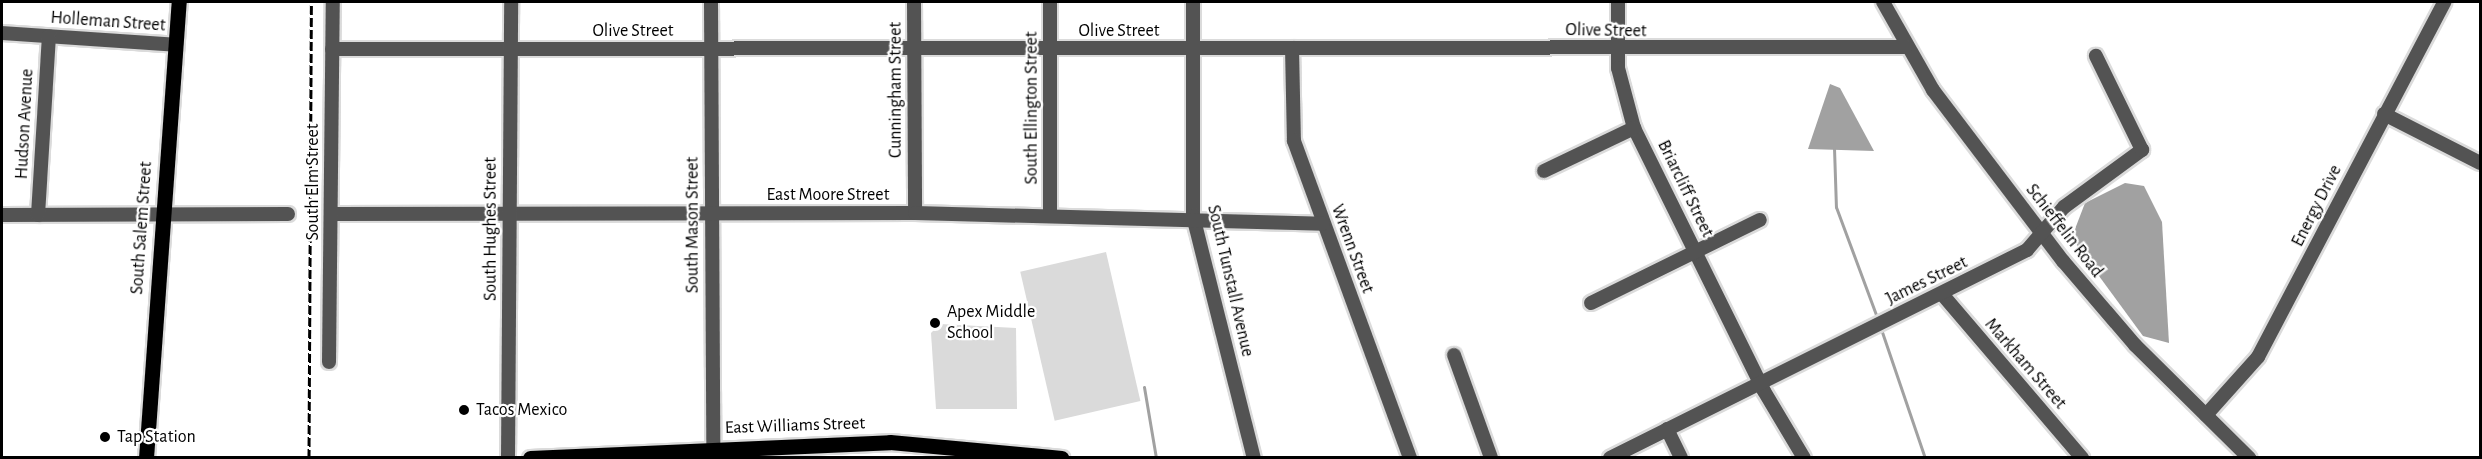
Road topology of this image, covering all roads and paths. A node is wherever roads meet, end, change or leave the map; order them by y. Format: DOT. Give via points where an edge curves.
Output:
graph roads {
  1 [pos="179,2"];
  2 [pos="333,2"];
  3 [pos="511,2"];
  4 [pos="711,2"];
  5 [pos="914,2"];
  6 [pos="1050,2"];
  7 [pos="1192,2"];
  8 [pos="1618,2"];
  9 [pos="1883,2"];
  10 [pos="2444,2"];
  11 [pos="2,33"];
  12 [pos="49,36"];
  13 [pos="176,45"];
  14 [pos="1906,47"];
  15 [pos="1292,48"];
  16 [pos="332,49"];
  17 [pos="510,49"];
  18 [pos="711,49"];
  19 [pos="1050,49"];
  20 [pos="1193,49"];
  21 [pos="914,50"];
  22 [pos="1617,50"];
  23 [pos="2096,56"];
  24 [pos="2384,114"];
  25 [pos="1634,129"];
  26 [pos="2481,163"];
  27 [pos="1544,171"];
  28 [pos="711,213"];
  29 [pos="915,213"];
  30 [pos="162,214"];
  31 [pos="288,214"];
  32 [pos="332,214"];
  33 [pos="509,214"];
  34 [pos="2,215"];
  35 [pos="38,215"];
  36 [pos="1050,215"];
  37 [pos="1193,216"];
  38 [pos="1760,220"];
  39 [pos="1323,224"];
  40 [pos="2042,232"];
  41 [pos="1695,251"];
  42 [pos="1942,294"];
  43 [pos="1591,303"];
  44 [pos="1454,355"];
  45 [pos="329,362"];
  46 [pos="1759,383"];
  47 [pos="2206,415"];
  48 [pos="1667,429"];
  49 [pos="713,448"];
  50 [pos="146,458"];
  51 [pos="508,458"];
  52 [pos="530,458"];
  53 [pos="1061,458"];
  54 [pos="1254,458"];
  55 [pos="1410,458"];
  56 [pos="1491,458"];
  57 [pos="1610,458"];
  58 [pos="1682,458"];
  59 [pos="1804,458"];
  60 [pos="2082,458"];
  61 [pos="2249,458"];
  1 -- 13 [label="main road, South Salem Street"];
  2 -- 16 [label="street, South Elm Street"];
  3 -- 17 [label="street, South Hughes Street"];
  4 -- 18 [label="street, South Mason Street"];
  5 -- 21 [label="street, Cunningham Street"];
  6 -- 19 [label="street, South Ellington Street"];
  7 -- 20 [label="street, South Tunstall Avenue"];
  8 -- 22 [label="street, Briarcliff Street"];
  9 -- 14 [label="street, Schieffelin Road"];
  10 -- 24 [label="street, Energy Drive"];
  11 -- 12 [label="street, Holleman Street"];
  12 -- 13 [label="street, Holleman Street"];
  12 -- 35 [label="street, Hudson Avenue"];
  13 -- 30 [label="main road, South Salem Street"];
  14 -- 22 [label="street, Olive Street"];
  14 -- 40 [label="street, Schieffelin Road"];
  15 -- 20 [label="street, Olive Street"];
  15 -- 22 [label="street, Olive Street"];
  15 -- 39 [label="street, Wrenn Street" via="1290,123"];
  16 -- 17 [label="street, Olive Street"];
  16 -- 32 [label="street, South Elm Street"];
  17 -- 18 [label="street, Olive Street"];
  17 -- 33 [label="street, South Hughes Street"];
  18 -- 21 [label="street, Olive Street"];
  18 -- 28 [label="street, South Mason Street"];
  19 -- 20 [label="street, Olive Street"];
  19 -- 21 [label="street, Olive Street"];
  19 -- 36 [label="street, South Ellington Street"];
  20 -- 37 [label="street, South Tunstall Avenue"];
  21 -- 29 [label="street, Cunningham Street"];
  22 -- 25 [label="street, Briarcliff Street" via="1623,101"];
  23 -- 40 [label="street, James Street" via="2142,150 2064,207"];
  24 -- 26 [label="street"];
  24 -- 47 [label="street, Energy Drive" via="2258,357"];
  25 -- 27 [label="street"];
  25 -- 41 [label="street, Briarcliff Street"];
  28 -- 29 [label="street, East Moore Street"];
  28 -- 33 [label="street, East Moore Street"];
  28 -- 49 [label="street, South Mason Street"];
  29 -- 36 [label="street, East Moore Street"];
  30 -- 31 [label="street"];
  30 -- 35 [label="street"];
  30 -- 50 [label="main road, South Salem Street"];
  32 -- 33 [label="street, East Moore Street"];
  32 -- 45 [label="street, South Elm Street"];
  33 -- 51 [label="street, South Hughes Street"];
  34 -- 35 [label="street"];
  36 -- 37 [label="street, East Moore Street"];
  37 -- 39 [label="street, East Moore Street"];
  37 -- 54 [label="street, South Tunstall Avenue"];
  38 -- 41 [label="street"];
  39 -- 55 [label="street, Wrenn Street"];
  40 -- 42 [label="street, James Street" via="2027,250"];
  40 -- 47 [label="street, Schieffelin Road" via="2135,345"];
  41 -- 43 [label="street"];
  41 -- 46 [label="street, Briarcliff Street"];
  42 -- 46 [label="street, James Street"];
  42 -- 60 [label="street, Markham Street"];
  44 -- 56 [label="street"];
  46 -- 48 [label="street, James Street"];
  46 -- 59 [label="street, Briarcliff Street"];
  47 -- 61 [label="street, Schieffelin Road"];
  48 -- 57 [label="street, James Street"];
  48 -- 58 [label="street"];
  49 -- 52 [label="main road, East Williams Street"];
  49 -- 53 [label="main road, East Williams Street" via="890,442"];
}
